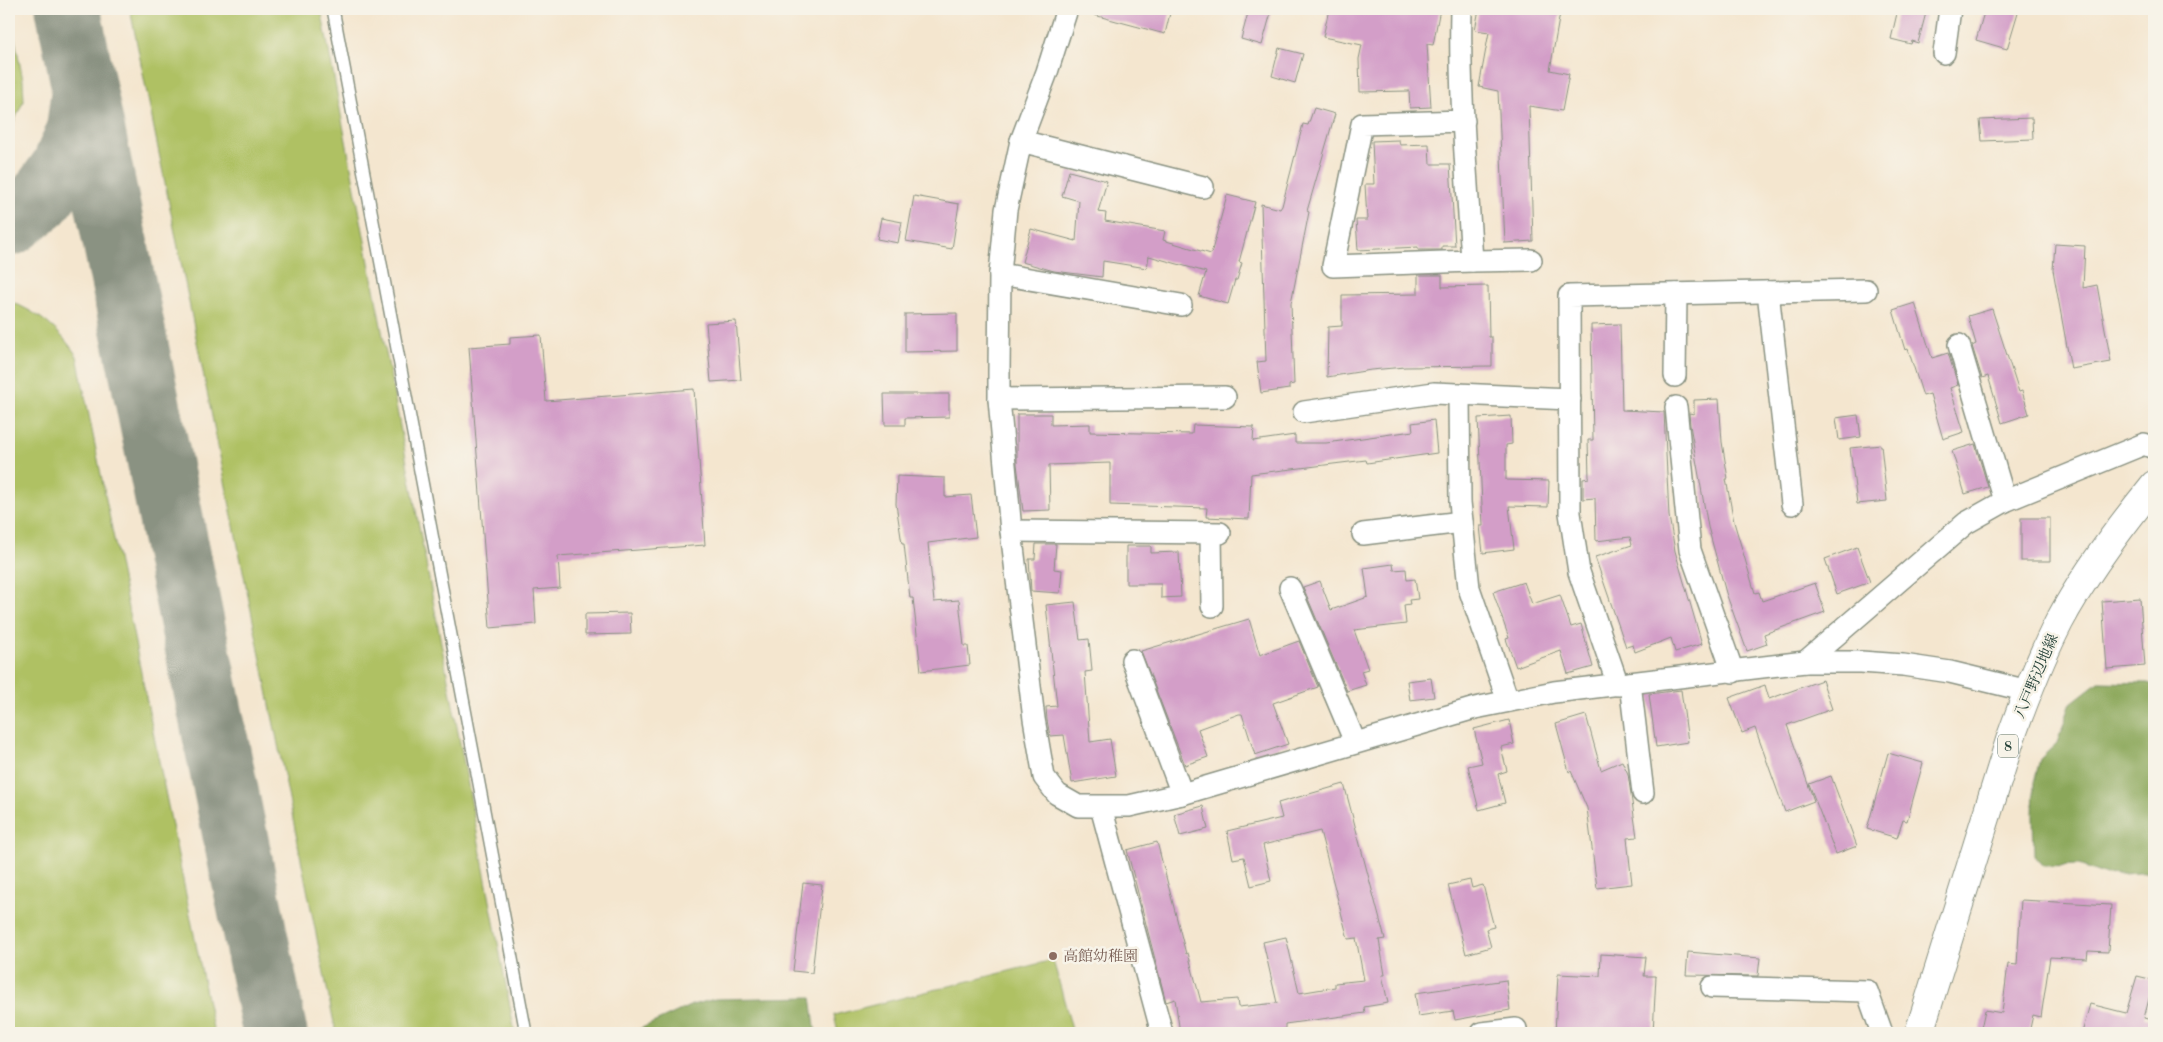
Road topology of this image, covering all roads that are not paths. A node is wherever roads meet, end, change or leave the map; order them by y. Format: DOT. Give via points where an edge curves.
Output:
graph roads {
  1 [pos="333,9"];
  2 [pos="1067,9"];
  3 [pos="1461,9"];
  4 [pos="1950,9"];
  5 [pos="1944,53"];
  6 [pos="1464,121"];
  7 [pos="1021,141"];
  8 [pos="1203,187"];
  9 [pos="1532,260"];
  10 [pos="1472,261"];
  11 [pos="1000,274"];
  12 [pos="1866,290"];
  13 [pos="1768,292"];
  14 [pos="1676,294"];
  15 [pos="1181,305"];
  16 [pos="1959,345"];
  17 [pos="1675,376"];
  18 [pos="1459,394"];
  19 [pos="1225,398"];
  20 [pos="999,399"];
  21 [pos="1570,399"];
  22 [pos="1676,407"];
  23 [pos="1304,412"];
  24 [pos="2154,448"];
  25 [pos="2154,485"];
  26 [pos="2004,501"];
  27 [pos="1792,504"];
  28 [pos="1462,522"];
  29 [pos="1011,530"];
  30 [pos="1363,534"];
  31 [pos="1290,588"];
  32 [pos="1212,606"];
  33 [pos="1132,660"];
  34 [pos="1805,662"];
  35 [pos="1733,672"];
  36 [pos="1624,684"];
  37 [pos="2028,691"];
  38 [pos="1508,701"];
  39 [pos="1355,742"];
  40 [pos="1643,793"];
  41 [pos="1182,794"];
  42 [pos="1101,807"];
  43 [pos="1712,986"];
  44 [pos="1516,1028"];
  45 [pos="526,1033"];
  46 [pos="1162,1033"];
  47 [pos="1482,1033"];
  48 [pos="1882,1033"];
  49 [pos="1919,1033"];
  1 -- 45 [label="lane"];
  2 -- 7 [label="street"];
  3 -- 6 [label="street"];
  4 -- 5 [label="street"];
  6 -- 10 [label="street"];
  6 -- 10 [label="street" via="1362,124 1333,266"];
  7 -- 8 [label="street"];
  7 -- 11 [label="street" via="1006,210"];
  9 -- 10 [label="street"];
  11 -- 15 [label="street"];
  11 -- 20 [label="street"];
  12 -- 13 [label="street"];
  13 -- 14 [label="street"];
  13 -- 27 [label="street"];
  14 -- 17 [label="street"];
  14 -- 21 [label="street" via="1568,296"];
  16 -- 26 [label="street"];
  18 -- 21 [label="street"];
  18 -- 23 [label="street" via="1434,393"];
  18 -- 28 [label="street"];
  19 -- 20 [label="street"];
  20 -- 29 [label="street"];
  21 -- 36 [label="street" via="1570,513 1579,572"];
  22 -- 35 [label="street" via="1690,550"];
  24 -- 26 [label="street" via="2144,444"];
  25 -- 37 [label="main road, 八戸野辺地線 / 8" via="2113,536 2059,621"];
  26 -- 34 [label="street" via="1966,522"];
  28 -- 30 [label="street"];
  28 -- 38 [label="street" via="1469,588"];
  29 -- 32 [label="street" via="1216,533"];
  29 -- 42 [label="street" via="1044,777 1058,794 1078,806"];
  31 -- 39 [label="street"];
  33 -- 41 [label="street"];
  34 -- 35 [label="street"];
  34 -- 37 [label="street" via="1903,665 1950,672"];
  35 -- 36 [label="street"];
  36 -- 38 [label="street"];
  36 -- 40 [label="street"];
  37 -- 49 [label="main road, 八戸野辺地線 / 8"];
  38 -- 39 [label="street"];
  39 -- 41 [label="street"];
  41 -- 42 [label="street" via="1129,806"];
  42 -- 46 [label="street"];
  43 -- 48 [label="street" via="1868,991"];
  44 -- 47 [label="street"];
}
